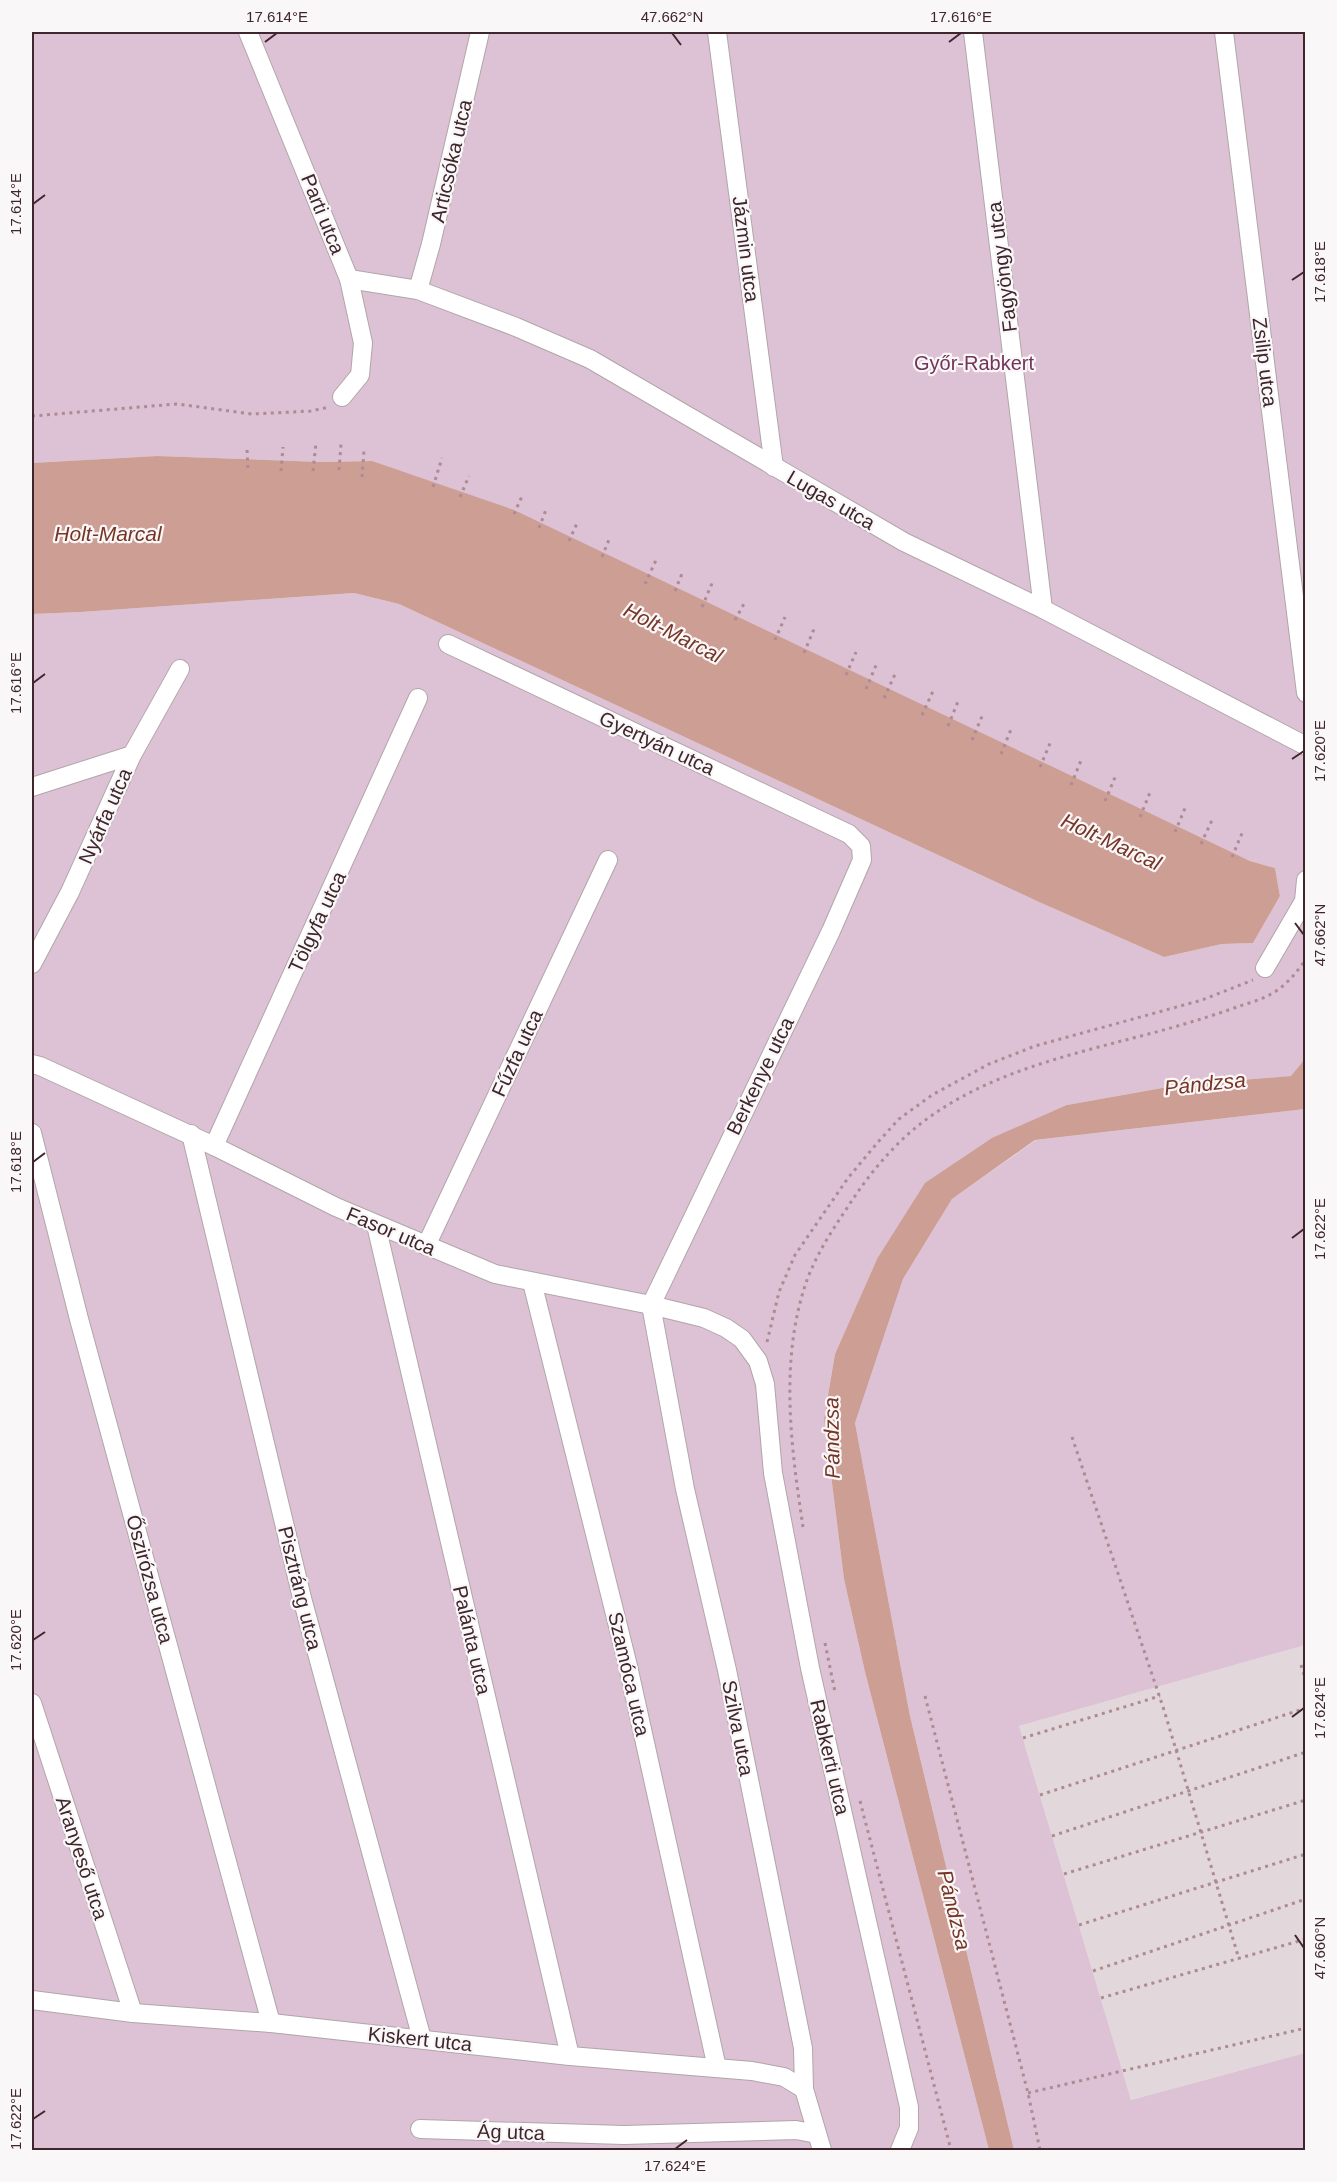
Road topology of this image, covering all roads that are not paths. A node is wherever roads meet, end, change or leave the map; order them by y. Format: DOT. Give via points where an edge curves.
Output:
graph roads {
  1 [pos="248,32"];
  2 [pos="480,32"];
  3 [pos="717,32"];
  4 [pos="974,32"];
  5 [pos="1224,32"];
  6 [pos="349,279"];
  7 [pos="418,290"];
  8 [pos="342,397"];
  9 [pos="774,467"];
  10 [pos="1043,609"];
  11 [pos="448,644"];
  12 [pos="180,669"];
  13 [pos="1305,693"];
  14 [pos="418,698"];
  15 [pos="1305,746"];
  16 [pos="132,755"];
  17 [pos="32,787"];
  18 [pos="861,846"];
  19 [pos="608,860"];
  20 [pos="1305,879"];
  21 [pos="32,964"];
  22 [pos="1265,968"];
  23 [pos="32,1064"];
  24 [pos="32,1133"];
  25 [pos="190,1134"];
  26 [pos="214,1146"];
  27 [pos="376,1225"];
  28 [pos="426,1246"];
  29 [pos="532,1282"];
  30 [pos="651,1305"];
  31 [pos="758,1361"];
  32 [pos="32,1703"];
  33 [pos="32,2000"];
  34 [pos="133,2013"];
  35 [pos="271,2023"];
  36 [pos="422,2039"];
  37 [pos="570,2056"];
  38 [pos="717,2068"];
  39 [pos="804,2089"];
  40 [pos="420,2129"];
  41 [pos="820,2142"];
  42 [pos="900,2151"];
  1 -- 6 [label="street, Parti utca"];
  2 -- 7 [label="street, Articsóka utca"];
  3 -- 9 [label="street, Jázmin utca"];
  4 -- 10 [label="street, Fagyöngy utca"];
  5 -- 13 [label="street, Zsilip utca"];
  6 -- 7 [label="street, Lugas utca"];
  6 -- 8 [label="street, Parti utca" via="363,343 360,375"];
  7 -- 9 [label="street, Lugas utca" via="590,359"];
  9 -- 10 [label="street, Lugas utca" via="904,542"];
  10 -- 15 [label="street, Lugas utca"];
  11 -- 18 [label="street, Gyertyán utca" via="849,834"];
  12 -- 16 [label="street, Nyárfa utca"];
  14 -- 26 [label="street, Tölgyfa utca"];
  16 -- 17 [label="street"];
  16 -- 21 [label="street, Nyárfa utca" via="70,892"];
  18 -- 30 [label="street, Berkenye utca" via="862,860 831,931"];
  19 -- 28 [label="street, Fűzfa utca"];
  20 -- 22 [label="street" via="1304,901"];
  23 -- 25 [label="street, Fasor utca"];
  24 -- 35 [label="street, Őszirózsa utca"];
  25 -- 26 [label="street, Fasor utca"];
  25 -- 36 [label="street, Pisztráng utca" via="302,1598"];
  26 -- 27 [label="street, Fasor utca"];
  27 -- 28 [label="street, Fasor utca"];
  27 -- 37 [label="street, Palánta utca"];
  28 -- 29 [label="street, Fasor utca" via="495,1274"];
  29 -- 30 [label="street, Fasor utca"];
  29 -- 38 [label="street, Szamóca utca" via="628,1666"];
  30 -- 31 [label="street, Fasor utca" via="704,1318 726,1328 742,1339"];
  30 -- 39 [label="street, Szilva utca" via="685,1490 727,1670 801,2037"];
  31 -- 42 [label="street, Rabkerti utca" via="765,1384 773,1473 810,1668 909,2107 909,2128"];
  32 -- 34 [label="street, Aranyeső utca"];
  33 -- 34 [label="street, Kiskert utca"];
  34 -- 35 [label="street, Kiskert utca"];
  35 -- 36 [label="street, Kiskert utca"];
  36 -- 37 [label="street, Kiskert utca"];
  37 -- 38 [label="street, Kiskert utca"];
  38 -- 39 [label="street, Kiskert utca" via="784,2077"];
  39 -- 41 [label="street, Szilva utca"];
  40 -- 41 [label="street, Ág utca" via="624,2135 796,2130"];
}
